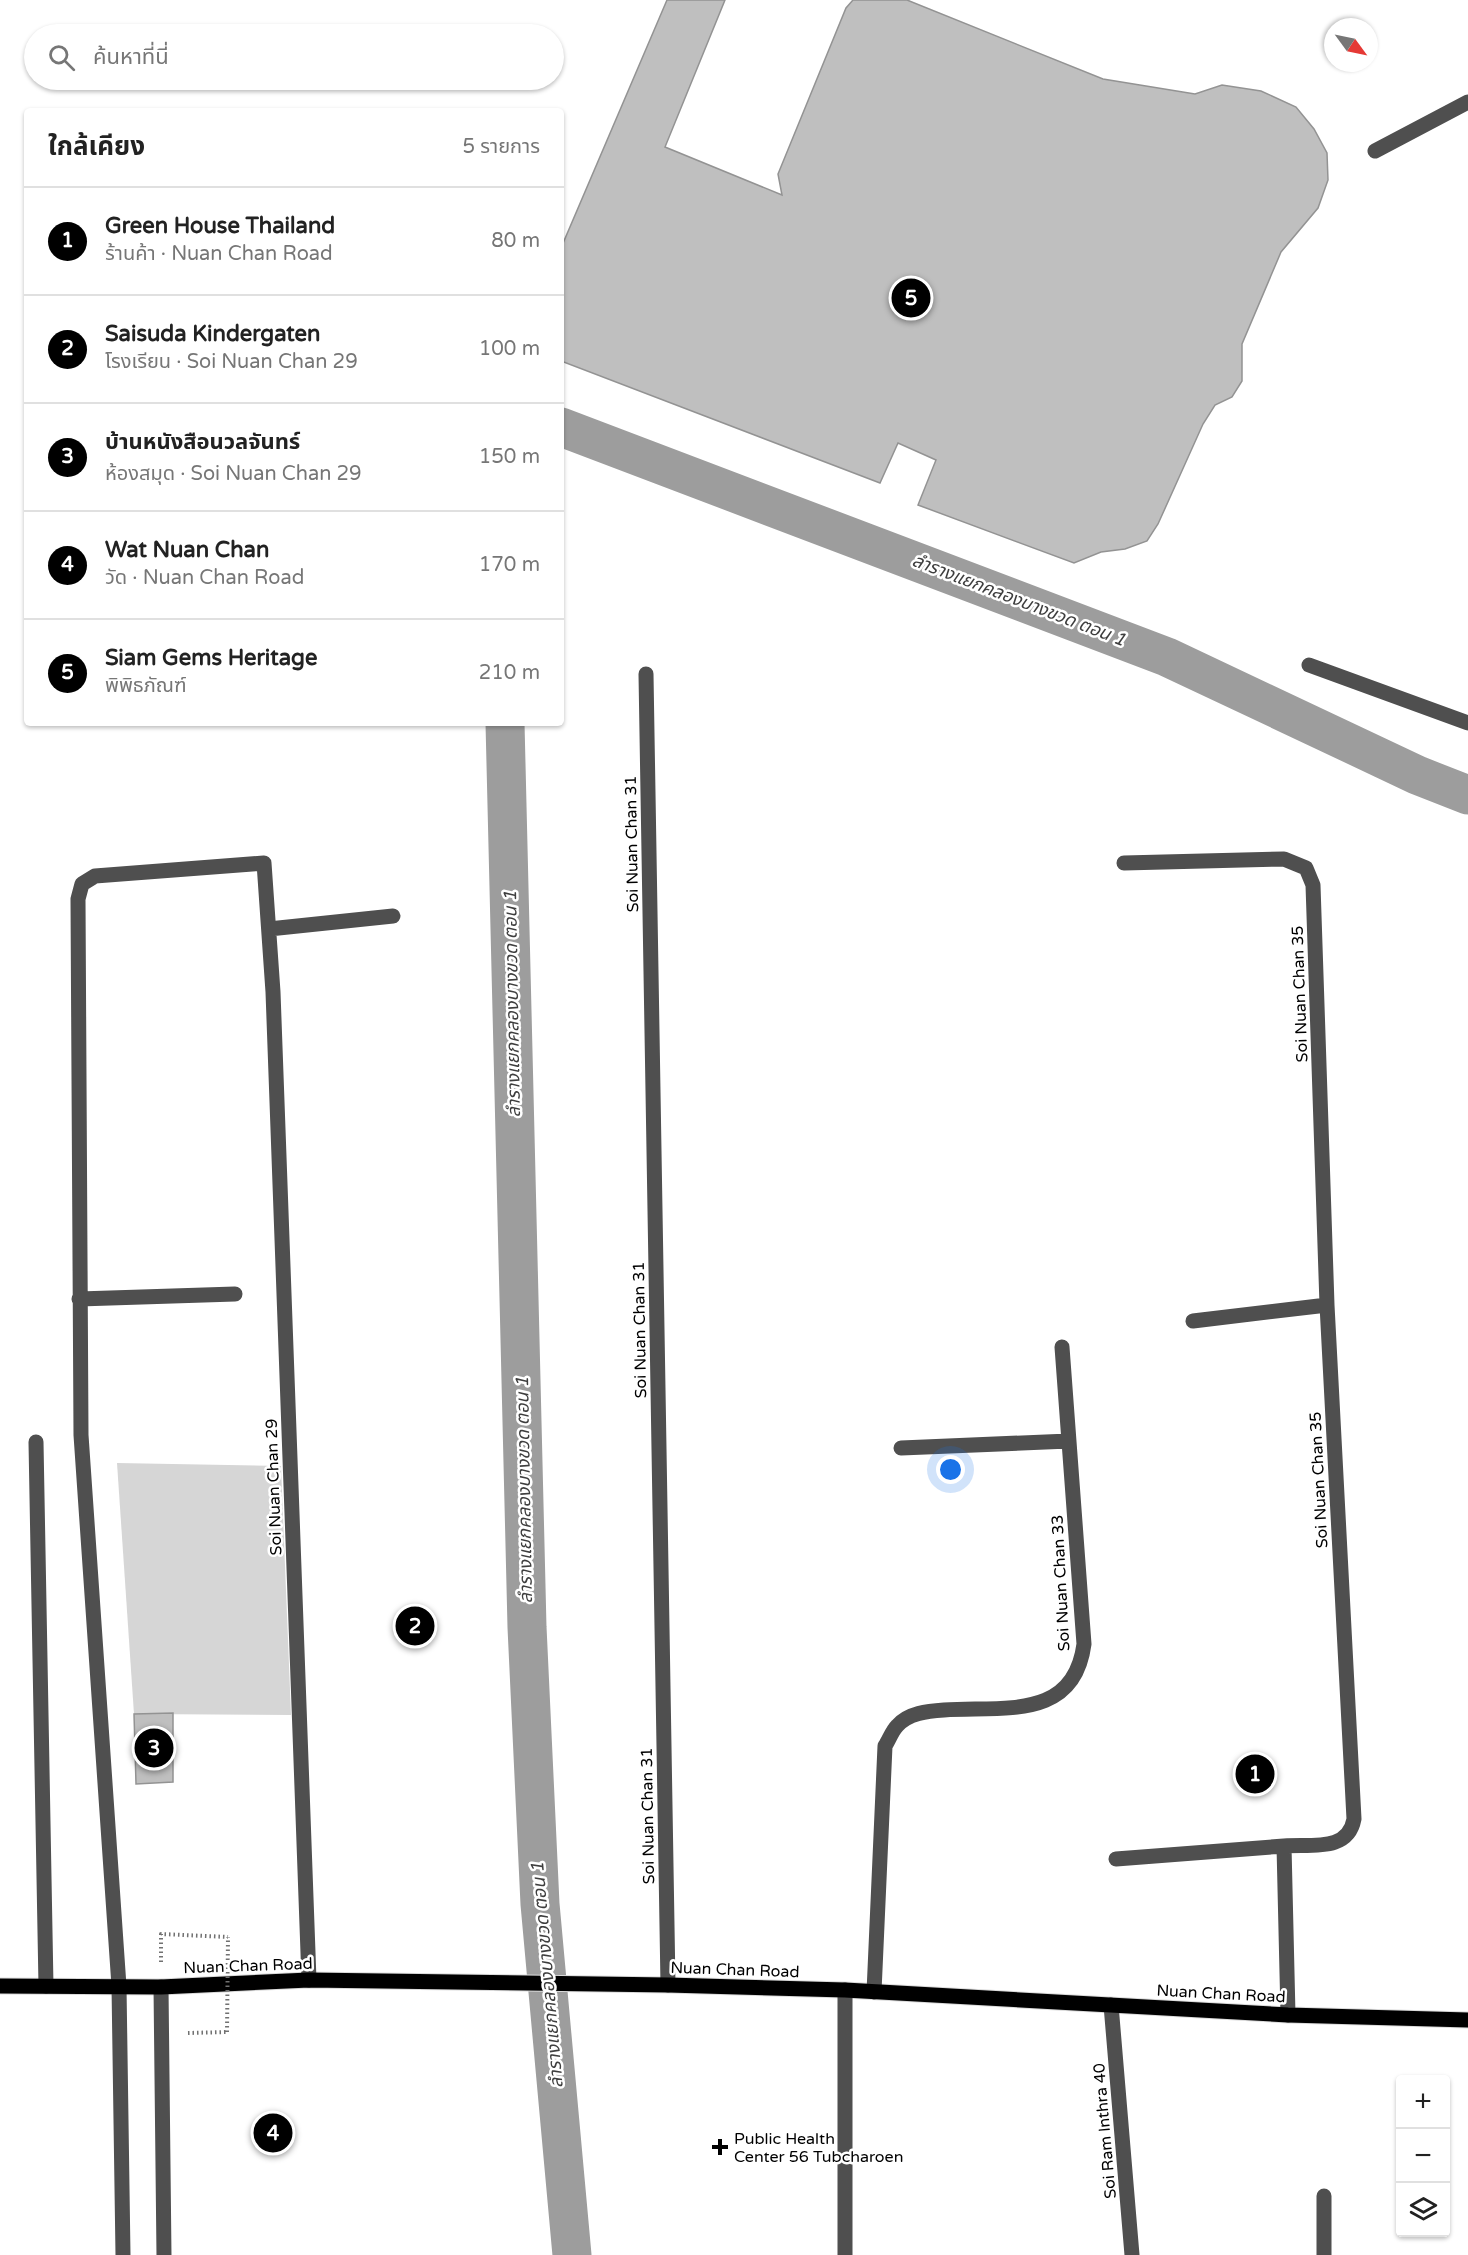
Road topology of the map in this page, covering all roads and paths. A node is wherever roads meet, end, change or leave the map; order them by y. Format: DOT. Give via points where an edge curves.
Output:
graph roads {
  1 [pos="1468,102"];
  2 [pos="1375,150"];
  3 [pos="1309,665"];
  4 [pos="646,674"];
  5 [pos="1468,723"];
  6 [pos="1124,863"];
  7 [pos="393,916"];
  8 [pos="269,929"];
  9 [pos="235,1294"];
  10 [pos="80,1299"];
  11 [pos="1327,1305"];
  12 [pos="1193,1321"];
  13 [pos="1062,1347"];
  14 [pos="1069,1441"];
  15 [pos="36,1442"];
  16 [pos="901,1448"];
  17 [pos="1284,1846"];
  18 [pos="1116,1859"];
  19 [pos="161,1934"];
  20 [pos="309,1980"];
  21 [pos="668,1985"];
  22 [pos="0,1986"];
  23 [pos="46,1986"];
  24 [pos="119,1986"];
  25 [pos="161,1987"];
  26 [pos="844,1990"];
  27 [pos="874,1992"];
  28 [pos="1111,2005"];
  29 [pos="1288,2015"];
  30 [pos="1468,2020"];
  31 [pos="162,2033"];
  32 [pos="1324,2196"];
  33 [pos="123,2255"];
  34 [pos="164,2255"];
  35 [pos="845,2255"];
  36 [pos="1132,2255"];
  37 [pos="1324,2255"];
  1 -- 2 [label="street"];
  3 -- 5 [label="street"];
  4 -- 21 [label="street, Soi Nuan Chan 31"];
  6 -- 11 [label="street, Soi Nuan Chan 35" via="1284,859 1306,868 1313,885"];
  7 -- 8 [label="street"];
  8 -- 10 [label="street, Soi Nuan Chan 29" via="264,863 95,876 82,884 78,899"];
  8 -- 20 [label="street, Soi Nuan Chan 29"];
  9 -- 10 [label="street"];
  10 -- 24 [label="street" via="81,1435"];
  11 -- 12 [label="street"];
  11 -- 17 [label="street, Soi Nuan Chan 35" via="1354,1819 1352,1832 1342,1842"];
  13 -- 14 [label="street, Soi Nuan Chan 33"];
  14 -- 16 [label="street"];
  14 -- 27 [label="street, Soi Nuan Chan 33" via="1084,1644 1082,1663 1063,1692 1043,1704 921,1712 897,1725 885,1746"];
  15 -- 23 [label="street"];
  17 -- 18 [label="street"];
  17 -- 29 [label="street"];
  19 -- 31 [label="path, bridge" via="228,1937 227,2032"];
  20 -- 21 [label="main road, Nuan Chan Road"];
  20 -- 25 [label="main road, Nuan Chan Road"];
  21 -- 26 [label="main road, Nuan Chan Road"];
  22 -- 23 [label="main road, Nuan Chan Road"];
  23 -- 24 [label="main road, Nuan Chan Road"];
  24 -- 25 [label="main road, Nuan Chan Road"];
  24 -- 33 [label="street"];
  25 -- 31 [label="street"];
  26 -- 27 [label="main road, Nuan Chan Road"];
  26 -- 35 [label="street"];
  27 -- 28 [label="main road, Nuan Chan Road"];
  28 -- 29 [label="main road, Nuan Chan Road"];
  28 -- 36 [label="street, Soi Ram Inthra 40"];
  29 -- 30 [label="main road, Nuan Chan Road"];
  31 -- 34 [label="street"];
  32 -- 37 [label="street"];
}
